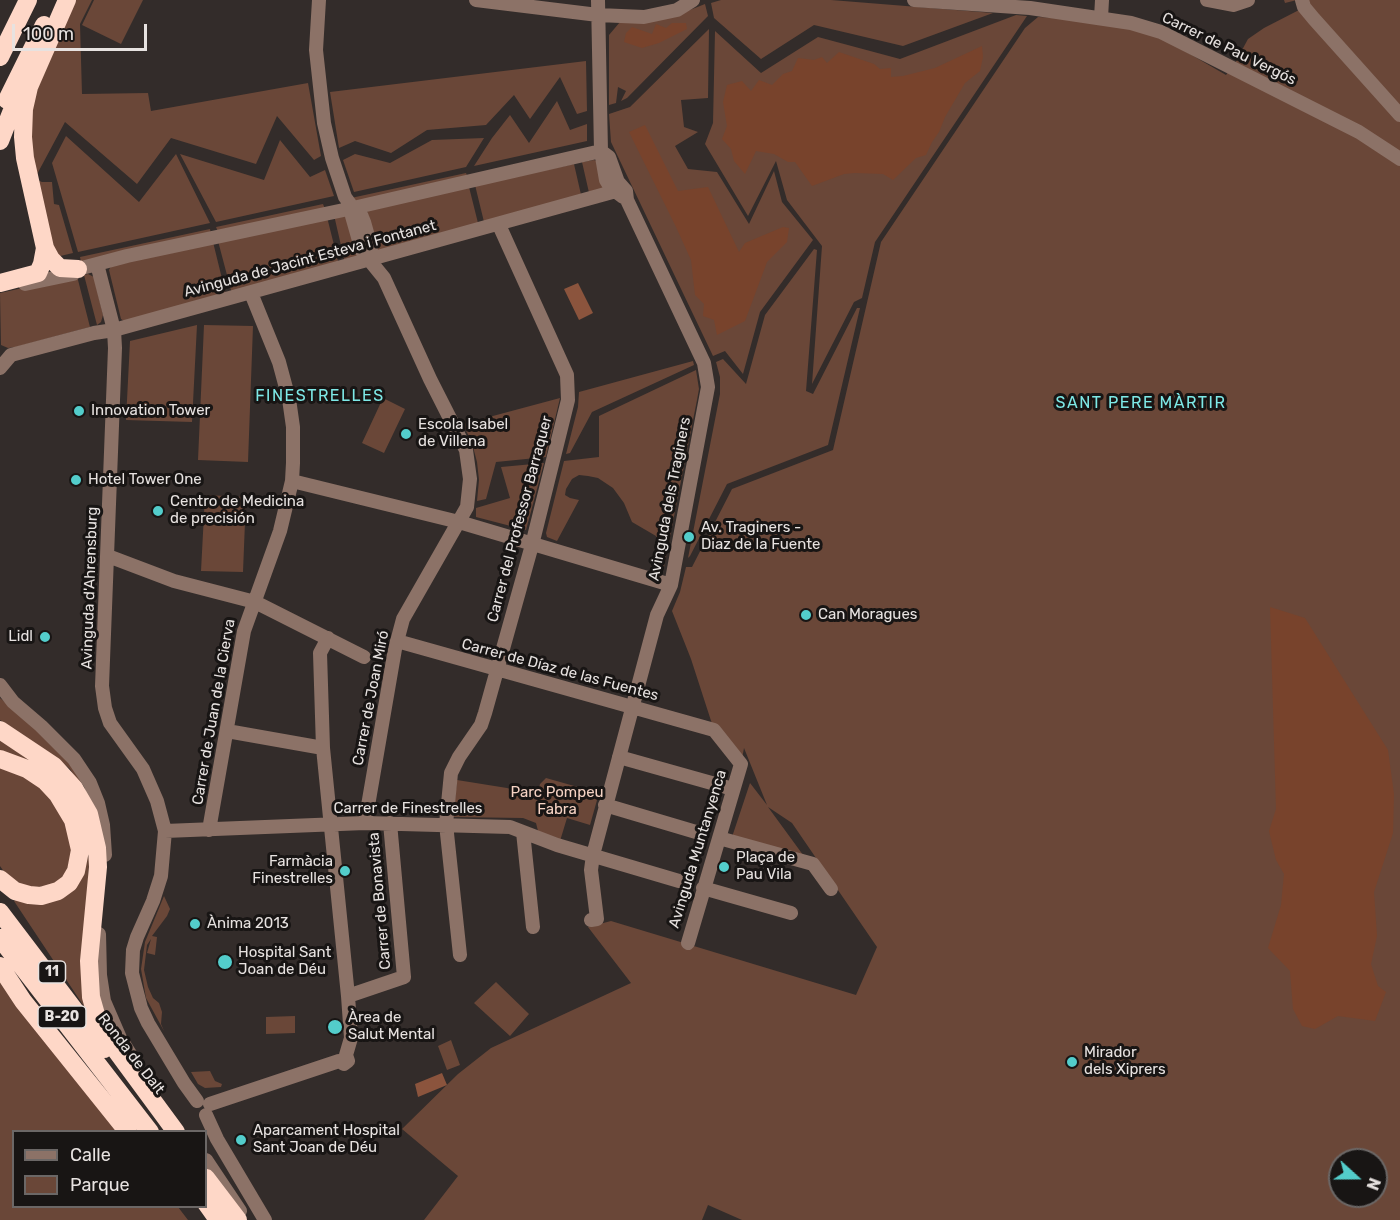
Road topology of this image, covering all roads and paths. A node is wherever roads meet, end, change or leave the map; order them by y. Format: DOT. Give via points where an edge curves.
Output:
graph roads {
  1 [pos="28,0"];
  2 [pos="67,0"];
  3 [pos="319,0"];
  4 [pos="476,0"];
  5 [pos="598,0"];
  6 [pos="693,0"];
  7 [pos="914,0"];
  8 [pos="1102,0"];
  9 [pos="1207,0"];
  10 [pos="1248,0"];
  11 [pos="1302,0"];
  12 [pos="1314,0"];
  13 [pos="507,2"];
  14 [pos="1031,4"];
  15 [pos="54,6"];
  16 [pos="598,15"];
  17 [pos="1101,18"];
  18 [pos="1314,19"];
  19 [pos="0,57"];
  20 [pos="1400,115"];
  21 [pos="0,117"];
  22 [pos="0,141"];
  23 [pos="601,151"];
  24 [pos="1400,159"];
  25 [pos="620,191"];
  26 [pos="352,208"];
  27 [pos="498,225"];
  28 [pos="45,248"];
  29 [pos="370,261"];
  30 [pos="103,263"];
  31 [pos="78,269"];
  32 [pos="0,283"];
  33 [pos="0,289"];
  34 [pos="251,292"];
  35 [pos="116,325"];
  36 [pos="6,351"];
  37 [pos="0,368"];
  38 [pos="292,481"];
  39 [pos="459,522"];
  40 [pos="532,545"];
  41 [pos="108,556"];
  42 [pos="671,585"];
  43 [pos="255,602"];
  44 [pos="328,638"];
  45 [pos="397,641"];
  46 [pos="364,657"];
  47 [pos="496,670"];
  48 [pos="0,685"];
  49 [pos="633,707"];
  50 [pos="0,730"];
  51 [pos="227,731"];
  52 [pos="323,748"];
  53 [pos="619,757"];
  54 [pos="0,759"];
  55 [pos="741,765"];
  56 [pos="733,789"];
  57 [pos="605,805"];
  58 [pos="365,823"];
  59 [pos="390,823"];
  60 [pos="331,824"];
  61 [pos="446,824"];
  62 [pos="209,830"];
  63 [pos="165,831"];
  64 [pos="523,832"];
  65 [pos="696,832"];
  66 [pos="719,837"];
  67 [pos="593,855"];
  68 [pos="0,879"];
  69 [pos="678,881"];
  70 [pos="703,888"];
  71 [pos="831,889"];
  72 [pos="0,892"];
  73 [pos="102,898"];
  74 [pos="0,912"];
  75 [pos="790,913"];
  76 [pos="597,919"];
  77 [pos="92,927"];
  78 [pos="533,927"];
  79 [pos="0,938"];
  80 [pos="688,943"];
  81 [pos="460,955"];
  82 [pos="0,961"];
  83 [pos="0,966"];
  84 [pos="348,996"];
  85 [pos="106,1052"];
  86 [pos="123,1097"];
  87 [pos="204,1107"];
  88 [pos="127,1130"];
  89 [pos="149,1130"];
  90 [pos="168,1130"];
  91 [pos="175,1130"];
  92 [pos="184,1130"];
  93 [pos="207,1162"];
  94 [pos="207,1180"];
  95 [pos="213,1200"];
  96 [pos="196,1208"];
  97 [pos="264,1219"];
  98 [pos="206,1220"];
  99 [pos="218,1220"];
  100 [pos="238,1220"];
  101 [pos="246,1220"];
  1 -- 19 [label="highway"];
  2 -- 28 [label="highway" via="29,87 24,109 25,158"];
  3 -- 26 [label="street, Carrer de Joan Miró" via="316,50 324,123 343,191"];
  4 -- 13 [label="street"];
  5 -- 16 [label="street"];
  6 -- 16 [label="street" via="677,10 644,17"];
  7 -- 14 [label="street, Carrer de Pau Vergós"];
  8 -- 17 [label="street"];
  9 -- 10 [label="street" via="1233,5"];
  11 -- 18 [label="street"];
  12 -- 18 [label="street"];
  13 -- 16 [label="street"];
  14 -- 17 [label="street, Carrer de Pau Vergós"];
  15 -- 21 [label="highway"];
  15 -- 22 [label="highway"];
  16 -- 23 [label="street"];
  17 -- 24 [label="street, Carrer de Pau Vergós" via="1161,32 1359,132"];
  18 -- 20 [label="street"];
  23 -- 25 [label="street" via="606,180"];
  23 -- 26 [label="street"];
  25 -- 27 [label="street, Avinguda de Jacint Esteva i Fontanet"];
  25 -- 42 [label="street, Avinguda dels Traginers" via="708,375"];
  26 -- 29 [label="street, Carrer de Joan Miró" via="360,212 364,222 371,247"];
  26 -- 30 [label="street"];
  27 -- 29 [label="street, Avinguda de Jacint Esteva i Fontanet"];
  27 -- 40 [label="street, Carrer del Professor Barraquer" via="563,365 569,387"];
  28 -- 31 [label="highway" via="60,268"];
  28 -- 32 [label="highway" via="38,273"];
  29 -- 34 [label="street, Avinguda de Jacint Esteva i Fontanet"];
  29 -- 39 [label="street, Carrer de Joan Miró" via="384,278 466,450 470,481 467,507"];
  30 -- 31 [label="street"];
  30 -- 35 [label="street, Avinguda d'Ahrensburg"];
  31 -- 33 [label="street" via="73,274"];
  34 -- 35 [label="street, Avinguda de Jacint Esteva i Fontanet" via="131,325"];
  34 -- 38 [label="street" via="289,399"];
  35 -- 36 [label="street, Avinguda de Jacint Esteva i Fontanet"];
  35 -- 41 [label="street, Avinguda d'Ahrensburg"];
  36 -- 37 [label="street"];
  38 -- 39 [label="street"];
  38 -- 43 [label="street, Carrer de Juan de la Cierva" via="280,531"];
  39 -- 40 [label="street"];
  39 -- 45 [label="street, Carrer de Joan Miró" via="403,619"];
  40 -- 42 [label="street"];
  40 -- 47 [label="street, Carrer del Professor Barraquer"];
  41 -- 43 [label="street" via="174,581"];
  41 -- 63 [label="street, Avinguda d'Ahrensburg" via="102,686 105,708 110,723 143,768 158,801"];
  42 -- 49 [label="street, Avinguda dels Traginers" via="657,615"];
  43 -- 44 [label="street"];
  43 -- 51 [label="street, Carrer de Juan de la Cierva" via="244,631"];
  44 -- 46 [label="street"];
  44 -- 52 [label="street" via="320,653"];
  45 -- 47 [label="street, Carrer de Díaz de las Fuentes"];
  45 -- 58 [label="street, Carrer de Joan Miró"];
  47 -- 49 [label="street, Carrer de Díaz de las Fuentes"];
  47 -- 61 [label="street, Carrer del Professor Barraquer" via="481,725 451,773"];
  48 -- 73 [label="street" via="74,759 90,783 103,825"];
  49 -- 53 [label="street, Avinguda dels Traginers"];
  49 -- 55 [label="street, Carrer de Díaz de las Fuentes" via="714,730"];
  50 -- 77 [label="highway" via="60,772 89,814 98,867"];
  51 -- 52 [label="street"];
  51 -- 62 [label="street, Carrer de Juan de la Cierva"];
  52 -- 60 [label="street"];
  53 -- 56 [label="street"];
  53 -- 57 [label="street, Avinguda dels Traginers"];
  54 -- 68 [label="highway" via="27,769 58,795 73,820 80,850 76,871 58,891 29,896"];
  55 -- 56 [label="street, Avinguda Muntanyenca"];
  56 -- 66 [label="street, Avinguda Muntanyenca"];
  57 -- 65 [label="street"];
  57 -- 67 [label="street, Avinguda dels Traginers"];
  58 -- 59 [label="street, Carrer de Finestrelles"];
  58 -- 60 [label="street, Carrer de Finestrelles"];
  59 -- 61 [label="street, Carrer de Finestrelles"];
  59 -- 84 [label="street, Carrer de Bonavista" via="404,977"];
  60 -- 62 [label="street, Carrer de Finestrelles"];
  60 -- 84 [label="street"];
  61 -- 64 [label="street, Carrer de Finestrelles" via="510,827"];
  61 -- 81 [label="street, Carrer del Professor Barraquer"];
  62 -- 63 [label="street, Carrer de Finestrelles"];
  63 -- 87 [label="street, Avinguda d'Ahrensburg" via="158,890 137,937 132,973 148,1023 184,1083"];
  64 -- 67 [label="street, Carrer de Finestrelles"];
  64 -- 78 [label="street"];
  66 -- 70 [label="street, Avinguda Muntanyenca"];
  66 -- 71 [label="street" via="813,864"];
  67 -- 69 [label="street, Carrer de Finestrelles"];
  67 -- 76 [label="street, Avinguda dels Traginers"];
  70 -- 75 [label="street"];
  70 -- 80 [label="street, Avinguda Muntanyenca"];
  72 -- 85 [label="highway, 11"];
  73 -- 77 [label="highway"];
  73 -- 92 [label="street" via="99,975 109,1014 128,1051"];
  74 -- 85 [label="highway, Ronda de Dalt / B-20"];
  77 -- 91 [label="highway" via="89,980 97,1018 109,1041"];
  79 -- 86 [label="highway, B-20"];
  82 -- 86 [label="highway" via="63,1036"];
  83 -- 88 [label="highway" via="23,1001"];
  84 -- 87 [label="street" via="351,1038 342,1058"];
  85 -- 90 [label="highway, Ronda de Dalt / B-20"];
  86 -- 89 [label="highway, B-20"];
  87 -- 97 [label="street, Avinguda d'Ahrensburg" via="217,1139"];
  93 -- 101 [label="street"];
  94 -- 95 [label="highway"];
  95 -- 99 [label="highway"];
  95 -- 100 [label="highway"];
  96 -- 98 [label="highway"];
}
